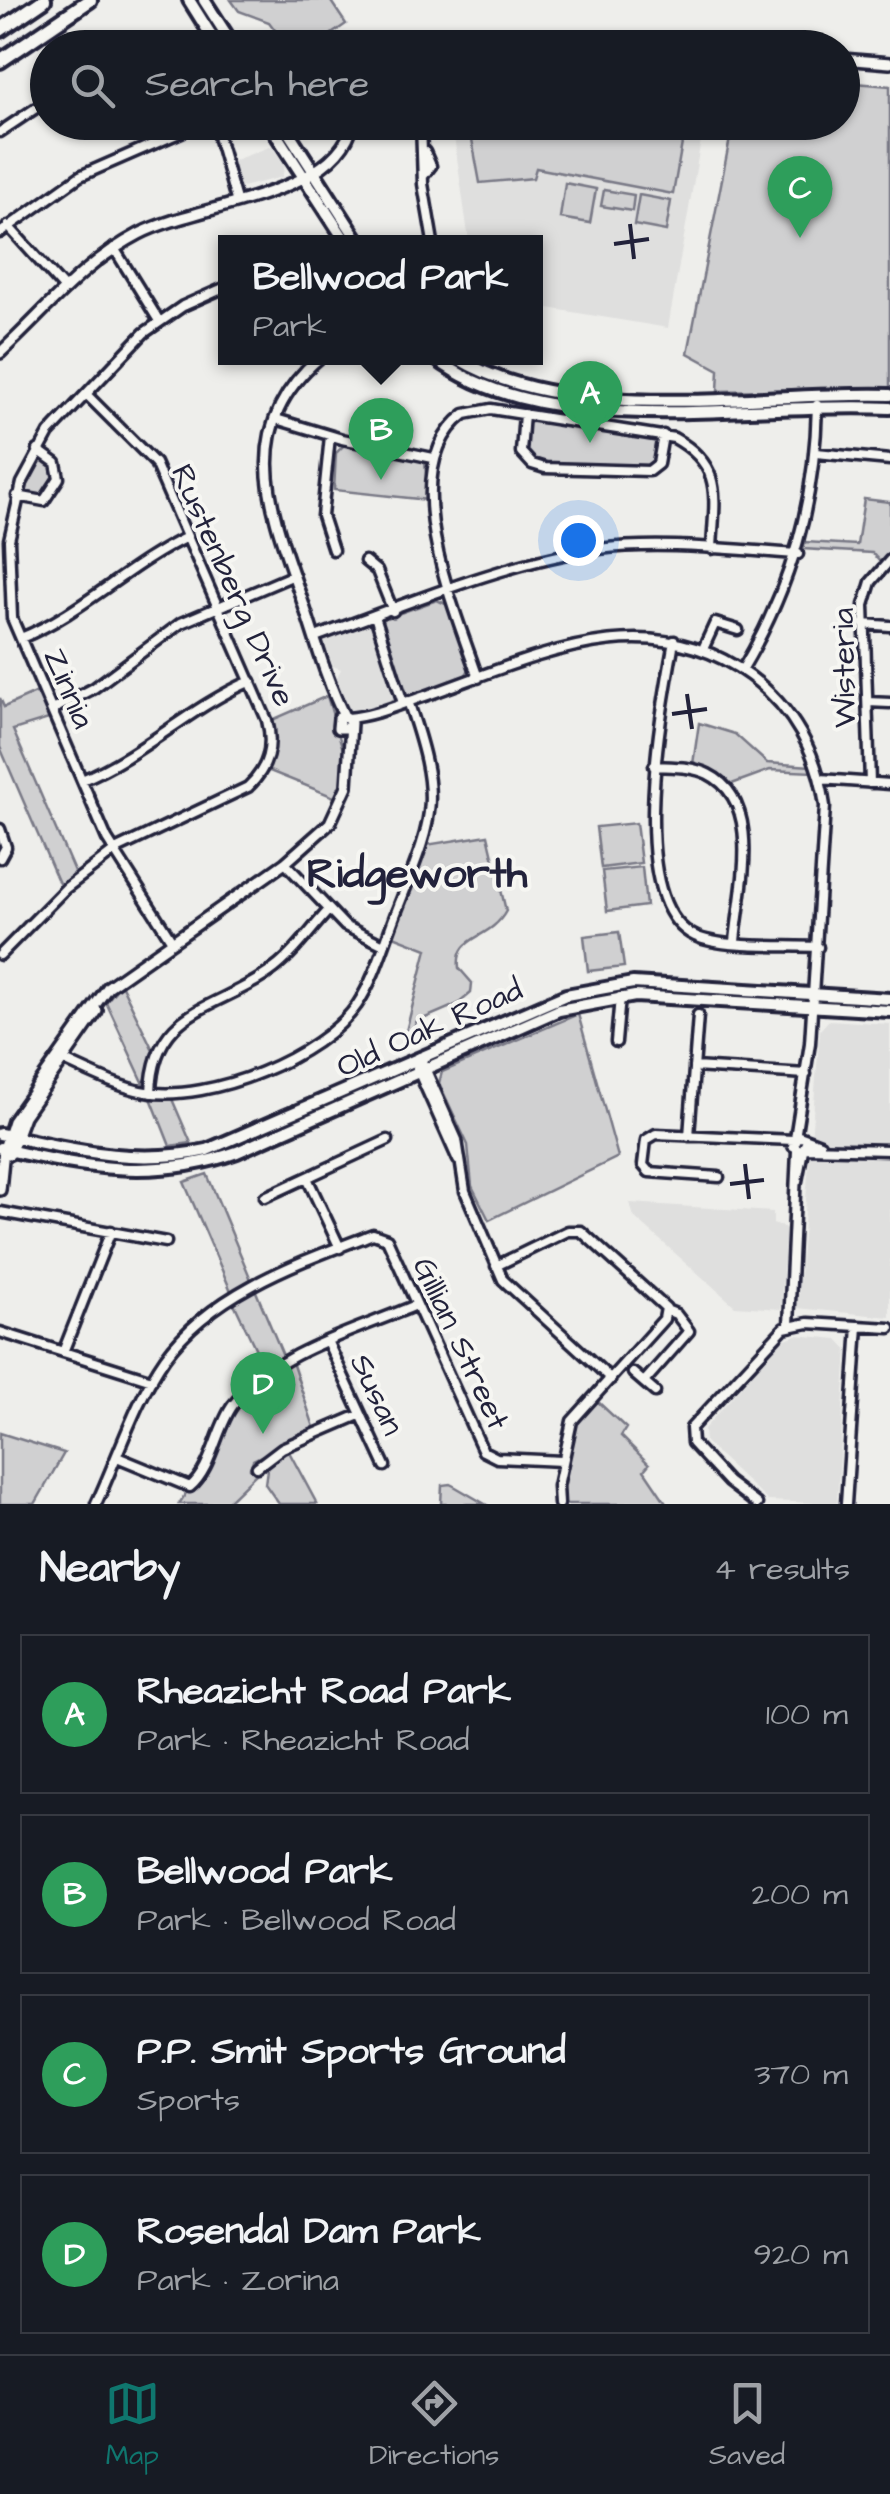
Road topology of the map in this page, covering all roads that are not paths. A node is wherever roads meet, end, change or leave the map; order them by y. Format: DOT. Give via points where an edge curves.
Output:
graph roads {
  1 [pos="44,0"];
  2 [pos="90,0"];
  3 [pos="188,0"];
  4 [pos="204,0"];
  5 [pos="0,30"];
  6 [pos="45,30"];
  7 [pos="208,30"];
  8 [pos="223,30"];
  9 [pos="30,40"];
  10 [pos="0,60"];
  11 [pos="860,60"];
  12 [pos="890,63"];
  13 [pos="30,112"];
  14 [pos="0,132"];
  15 [pos="160,140"];
  16 [pos="219,140"];
  17 [pos="282,140"];
  18 [pos="291,140"];
  19 [pos="347,140"];
  20 [pos="423,140"];
  21 [pos="310,176"];
  22 [pos="236,200"];
  23 [pos="4,229"];
  24 [pos="342,235"];
  25 [pos="354,235"];
  26 [pos="432,235"];
  27 [pos="114,248"];
  28 [pos="63,287"];
  29 [pos="218,291"];
  30 [pos="159,321"];
  31 [pos="0,353"];
  32 [pos="313,365"];
  33 [pos="445,365"];
  34 [pos="473,365"];
  35 [pos="86,394"];
  36 [pos="818,395"];
  37 [pos="890,395"];
  38 [pos="817,408"];
  39 [pos="890,408"];
  40 [pos="524,414"];
  41 [pos="276,418"];
  42 [pos="664,435"];
  43 [pos="330,436"];
  44 [pos="38,450"];
  45 [pos="816,454"];
  46 [pos="433,458"];
  47 [pos="890,460"];
  48 [pos="17,496"];
  49 [pos="188,537"];
  50 [pos="712,549"];
  51 [pos="333,550"];
  52 [pos="798,554"];
  53 [pos="890,560"];
  54 [pos="365,561"];
  55 [pos="294,574"];
  56 [pos="449,592"];
  57 [pos="218,605"];
  58 [pos="392,610"];
  59 [pos="11,615"];
  60 [pos="0,616"];
  61 [pos="374,616"];
  62 [pos="863,624"];
  63 [pos="890,626"];
  64 [pos="738,630"];
  65 [pos="21,638"];
  66 [pos="315,638"];
  67 [pos="674,641"];
  68 [pos="703,649"];
  69 [pos="742,670"];
  70 [pos="478,678"];
  71 [pos="250,681"];
  72 [pos="406,702"];
  73 [pos="868,702"];
  74 [pos="890,703"];
  75 [pos="52,710"];
  76 [pos="345,723"];
  77 [pos="654,766"];
  78 [pos="820,779"];
  79 [pos="82,780"];
  80 [pos="870,783"];
  81 [pos="890,784"];
  82 [pos="0,830"];
  83 [pos="114,852"];
  84 [pos="0,858"];
  85 [pos="285,864"];
  86 [pos="328,911"];
  87 [pos="172,941"];
  88 [pos="735,942"];
  89 [pos="384,945"];
  90 [pos="818,947"];
  91 [pos="0,955"];
  92 [pos="814,994"];
  93 [pos="620,997"];
  94 [pos="890,999"];
  95 [pos="813,1007"];
  96 [pos="890,1012"];
  97 [pos="698,1016"];
  98 [pos="616,1042"];
  99 [pos="417,1058"];
  100 [pos="60,1059"];
  101 [pos="694,1067"];
  102 [pos="422,1070"];
  103 [pos="806,1074"];
  104 [pos="151,1093"];
  105 [pos="8,1136"];
  106 [pos="689,1136"];
  107 [pos="388,1140"];
  108 [pos="800,1144"];
  109 [pos="890,1150"];
  110 [pos="6,1152"];
  111 [pos="719,1177"];
  112 [pos="307,1178"];
  113 [pos="0,1190"];
  114 [pos="266,1197"];
  115 [pos="0,1212"];
  116 [pos="111,1232"];
  117 [pos="166,1242"];
  118 [pos="340,1248"];
  119 [pos="496,1266"];
  120 [pos="416,1305"];
  121 [pos="666,1310"];
  122 [pos="789,1325"];
  123 [pos="858,1326"];
  124 [pos="890,1328"];
  125 [pos="0,1332"];
  126 [pos="328,1343"];
  127 [pos="62,1352"];
  128 [pos="633,1373"];
  129 [pos="611,1378"];
  130 [pos="152,1380"];
  131 [pos="644,1382"];
  132 [pos="655,1392"];
  133 [pos="358,1415"];
  134 [pos="118,1457"];
  135 [pos="562,1461"];
  136 [pos="385,1466"];
  137 [pos="257,1467"];
  138 [pos="96,1504"];
  139 [pos="559,1504"];
  140 [pos="757,1504"];
  141 [pos="846,1504"];
  1 -- 5 [label="highway"];
  2 -- 6 [label="highway"];
  3 -- 7 [label="main road"];
  4 -- 8 [label="main road"];
  9 -- 10 [label="highway"];
  11 -- 12 [label="street"];
  13 -- 14 [label="street"];
  15 -- 23 [label="street" via="106,162"];
  16 -- 22 [label="street"];
  17 -- 21 [label="main road"];
  18 -- 21 [label="main road"];
  19 -- 21 [label="street"];
  20 -- 26 [label="street"];
  21 -- 22 [label="street"];
  21 -- 24 [label="main road"];
  21 -- 25 [label="main road"];
  22 -- 27 [label="street" via="165,222"];
  23 -- 28 [label="street"];
  27 -- 28 [label="street"];
  27 -- 30 [label="street"];
  28 -- 31 [label="street"];
  29 -- 30 [label="street, Zinnia"];
  30 -- 35 [label="street, Zinnia"];
  32 -- 41 [label="street"];
  33 -- 38 [label="main road" via="498,391 606,410"];
  34 -- 36 [label="main road" via="511,382 609,398"];
  35 -- 44 [label="street, Zinnia"];
  35 -- 49 [label="street, Rustenberg Drive" via="155,464"];
  36 -- 37 [label="main road"];
  36 -- 38 [label="street"];
  38 -- 39 [label="main road"];
  38 -- 45 [label="street"];
  40 -- 42 [label="street"];
  40 -- 42 [label="street" via="521,452 545,468 649,472 658,464"];
  40 -- 46 [label="street" via="470,412 447,432"];
  41 -- 43 [label="street"];
  41 -- 55 [label="street" via="267,490"];
  42 -- 50 [label="street" via="686,445 711,472"];
  43 -- 46 [label="street"];
  43 -- 51 [label="street" via="322,516"];
  44 -- 48 [label="street, Zinnia"];
  44 -- 48 [label="street" via="56,462 60,478 46,500"];
  45 -- 47 [label="street"];
  45 -- 52 [label="street"];
  46 -- 56 [label="street" via="432,524"];
  48 -- 59 [label="street, Zinnia" via="8,549"];
  49 -- 57 [label="street, Rustenberg Drive"];
  49 -- 65 [label="street" via="151,555 60,621"];
  50 -- 52 [label="street"];
  50 -- 56 [label="street" via="578,552"];
  52 -- 69 [label="street"];
  53 -- 62 [label="street, Wisteria" via="868,590"];
  54 -- 58 [label="street" via="377,572"];
  55 -- 57 [label="street"];
  55 -- 66 [label="street"];
  56 -- 58 [label="street"];
  56 -- 70 [label="street"];
  57 -- 71 [label="street, Rustenberg Drive"];
  57 -- 75 [label="street" via="181,622 94,688"];
  58 -- 61 [label="street"];
  59 -- 60 [label="street"];
  59 -- 65 [label="street, Zinnia"];
  61 -- 66 [label="street"];
  61 -- 72 [label="street"];
  62 -- 63 [label="street"];
  62 -- 73 [label="street, Wisteria"];
  64 -- 68 [label="street" via="715,623"];
  65 -- 75 [label="street, Zinnia"];
  66 -- 76 [label="street"];
  67 -- 68 [label="street"];
  67 -- 70 [label="street" via="598,640"];
  67 -- 77 [label="street"];
  68 -- 69 [label="street"];
  69 -- 78 [label="street" via="787,711"];
  70 -- 72 [label="street"];
  71 -- 79 [label="street"];
  71 -- 83 [label="street, Rustenberg Drive" via="270,735 258,776 244,790"];
  72 -- 76 [label="street"];
  72 -- 89 [label="street" via="428,760 432,810"];
  73 -- 74 [label="street"];
  73 -- 80 [label="street, Wisteria"];
  75 -- 79 [label="street, Zinnia"];
  76 -- 85 [label="street" via="347,786 337,813"];
  77 -- 88 [label="street" via="654,842 669,910 696,937"];
  77 -- 88 [label="street" via="708,774 738,806 744,827"];
  78 -- 80 [label="street"];
  78 -- 90 [label="street" via="825,835"];
  79 -- 83 [label="street, Zinnia"];
  80 -- 81 [label="street"];
  82 -- 84 [label="street" via="6,847"];
  83 -- 87 [label="street, Zinnia"];
  83 -- 91 [label="street, Rustenberg Drive" via="66,888"];
  85 -- 86 [label="street"];
  85 -- 87 [label="street"];
  86 -- 89 [label="street"];
  86 -- 104 [label="street" via="274,969 176,1024 160,1049"];
  87 -- 100 [label="street" via="130,970"];
  88 -- 90 [label="street"];
  89 -- 104 [label="street" via="355,1007 318,1044 220,1086"];
  90 -- 92 [label="street"];
  92 -- 94 [label="main road, Old Oak Road"];
  92 -- 95 [label="street"];
  92 -- 99 [label="main road, Old Oak Road" via="632,983 596,987"];
  93 -- 95 [label="main road, Old Oak Road"];
  93 -- 98 [label="street"];
  93 -- 102 [label="main road, Old Oak Road" via="560,1010"];
  95 -- 96 [label="main road, Old Oak Road"];
  95 -- 103 [label="street"];
  97 -- 101 [label="street"];
  99 -- 102 [label="street"];
  99 -- 105 [label="main road, Old Oak Road" via="232,1142 181,1156 122,1158"];
  100 -- 104 [label="street"];
  100 -- 105 [label="street"];
  101 -- 103 [label="street"];
  101 -- 106 [label="street"];
  102 -- 110 [label="main road, Old Oak Road" via="192,1166 116,1170"];
  102 -- 119 [label="street" via="457,1140 470,1206"];
  103 -- 108 [label="street"];
  105 -- 110 [label="street"];
  106 -- 108 [label="street"];
  106 -- 111 [label="street" via="656,1134 645,1143 647,1170"];
  107 -- 112 [label="street"];
  108 -- 109 [label="street"];
  108 -- 122 [label="street"];
  110 -- 113 [label="street"];
  112 -- 114 [label="street"];
  112 -- 118 [label="street"];
  115 -- 116 [label="street"];
  116 -- 117 [label="street"];
  116 -- 127 [label="street"];
  118 -- 120 [label="street, Gillian Street" via="384,1236"];
  118 -- 130 [label="street, Gillian Street" via="225,1301 174,1347"];
  119 -- 121 [label="street" via="577,1230"];
  119 -- 129 [label="street" via="510,1288"];
  120 -- 126 [label="street"];
  120 -- 135 [label="street, Gillian Street" via="483,1451 501,1459"];
  121 -- 129 [label="street"];
  121 -- 131 [label="street" via="689,1331"];
  122 -- 123 [label="street"];
  122 -- 140 [label="street" via="690,1431 697,1449"];
  123 -- 124 [label="street"];
  123 -- 141 [label="street"];
  125 -- 127 [label="street"];
  126 -- 133 [label="street, Susan"];
  126 -- 134 [label="street" via="276,1366 248,1388 223,1420 192,1486"];
  127 -- 130 [label="street"];
  128 -- 131 [label="street"];
  129 -- 135 [label="street" via="572,1421"];
  130 -- 134 [label="street, Gillian Street"];
  131 -- 132 [label="street"];
  133 -- 136 [label="street, Susan"];
  133 -- 137 [label="street" via="282,1448"];
  134 -- 138 [label="street, Gillian Street"];
  135 -- 139 [label="street"];
}
